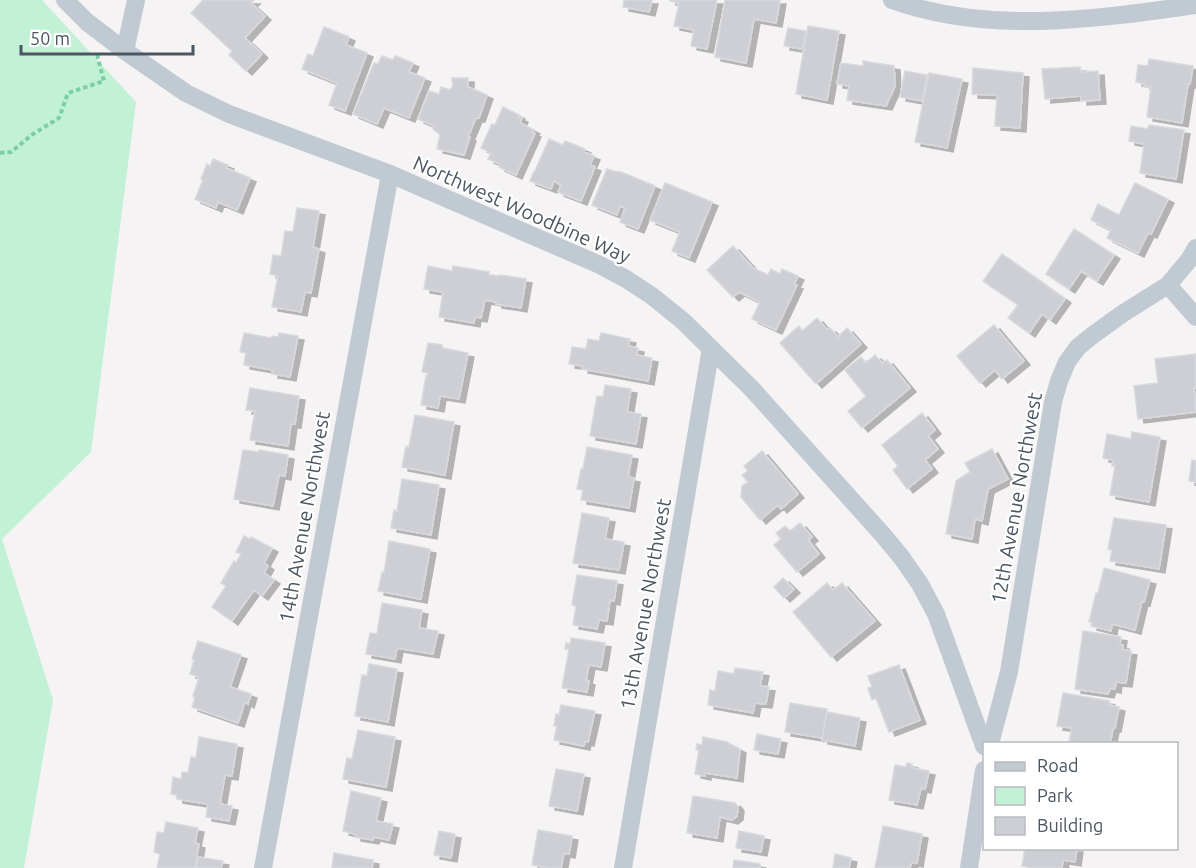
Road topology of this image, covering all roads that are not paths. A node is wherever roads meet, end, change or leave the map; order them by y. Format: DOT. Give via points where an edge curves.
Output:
graph roads {
  1 [pos="65,0"];
  2 [pos="136,0"];
  3 [pos="892,0"];
  4 [pos="1196,4"];
  5 [pos="125,51"];
  6 [pos="390,174"];
  7 [pos="1196,248"];
  8 [pos="1168,285"];
  9 [pos="1196,317"];
  10 [pos="711,348"];
  11 [pos="991,742"];
  12 [pos="983,743"];
  13 [pos="983,777"];
  14 [pos="263,868"];
  15 [pos="623,868"];
  16 [pos="969,868"];
  1 -- 5 [label="street, Northwest Woodbine Way"];
  2 -- 5 [label="street"];
  3 -- 4 [label="street" via="953,16 999,20 1114,17"];
  5 -- 6 [label="street, Northwest Woodbine Way" via="207,104"];
  6 -- 10 [label="street, Northwest Woodbine Way" via="626,279 683,321"];
  6 -- 14 [label="street, 14th Avenue Northwest"];
  7 -- 8 [label="street, 12th Avenue Northwest"];
  8 -- 9 [label="street"];
  8 -- 11 [label="street, 12th Avenue Northwest" via="1078,347 1059,381 1009,672"];
  10 -- 12 [label="street, Northwest Woodbine Way" via="875,526 920,584 936,614"];
  10 -- 15 [label="street, 13th Avenue Northwest"];
  13 -- 16 [label="street"];
}
